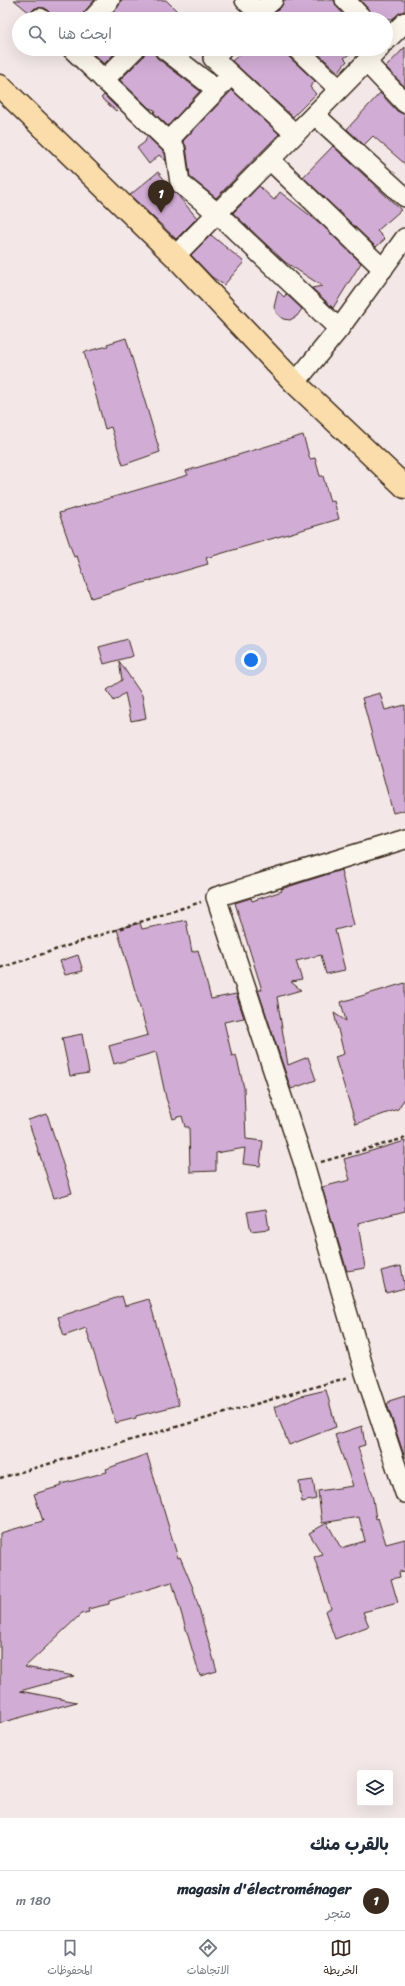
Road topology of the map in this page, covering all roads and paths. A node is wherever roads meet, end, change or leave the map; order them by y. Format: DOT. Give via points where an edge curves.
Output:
graph roads {
  1 [pos="110,0"];
  2 [pos="273,0"];
  3 [pos="344,0"];
  4 [pos="99,12"];
  5 [pos="256,12"];
  6 [pos="356,12"];
  7 [pos="405,22"];
  8 [pos="393,35"];
  9 [pos="79,56"];
  10 [pos="128,56"];
  11 [pos="173,56"];
  12 [pos="214,56"];
  13 [pos="304,56"];
  14 [pos="372,56"];
  15 [pos="231,75"];
  16 [pos="104,80"];
  17 [pos="0,86"];
  18 [pos="339,89"];
  19 [pos="217,90"];
  20 [pos="405,102"];
  21 [pos="315,115"];
  22 [pos="295,134"];
  23 [pos="168,141"];
  24 [pos="270,160"];
  25 [pos="405,197"];
  26 [pos="217,213"];
  27 [pos="405,238"];
  28 [pos="175,256"];
  29 [pos="383,269"];
  30 [pos="339,329"];
  31 [pos="295,383"];
  32 [pos="405,487"];
  33 [pos="405,838"];
  34 [pos="216,897"];
  35 [pos="0,968"];
  36 [pos="405,1138"];
  37 [pos="305,1166"];
  38 [pos="365,1373"];
  39 [pos="0,1478"];
  40 [pos="405,1493"];
  1 -- 4 [label="street"];
  2 -- 5 [label="street"];
  3 -- 6 [label="street"];
  7 -- 8 [label="street"];
  9 -- 16 [label="street"];
  10 -- 16 [label="street"];
  11 -- 19 [label="street"];
  12 -- 15 [label="street" via="212,58"];
  13 -- 18 [label="street"];
  14 -- 18 [label="street"];
  14 -- 20 [label="street"];
  15 -- 19 [label="street"];
  15 -- 22 [label="street"];
  16 -- 23 [label="street"];
  17 -- 28 [label="main road"];
  18 -- 21 [label="street"];
  19 -- 23 [label="street"];
  21 -- 22 [label="street"];
  21 -- 25 [label="street"];
  22 -- 24 [label="street"];
  23 -- 26 [label="street" via="175,148 180,183"];
  24 -- 26 [label="street"];
  24 -- 29 [label="street"];
  26 -- 28 [label="street"];
  26 -- 30 [label="street"];
  27 -- 29 [label="street"];
  28 -- 31 [label="main road"];
  29 -- 30 [label="street"];
  30 -- 31 [label="street"];
  31 -- 32 [label="main road"];
  33 -- 34 [label="street"];
  34 -- 35 [label="path"];
  34 -- 37 [label="street"];
  36 -- 37 [label="path"];
  37 -- 38 [label="street"];
  38 -- 39 [label="path"];
  38 -- 40 [label="street"];
}
